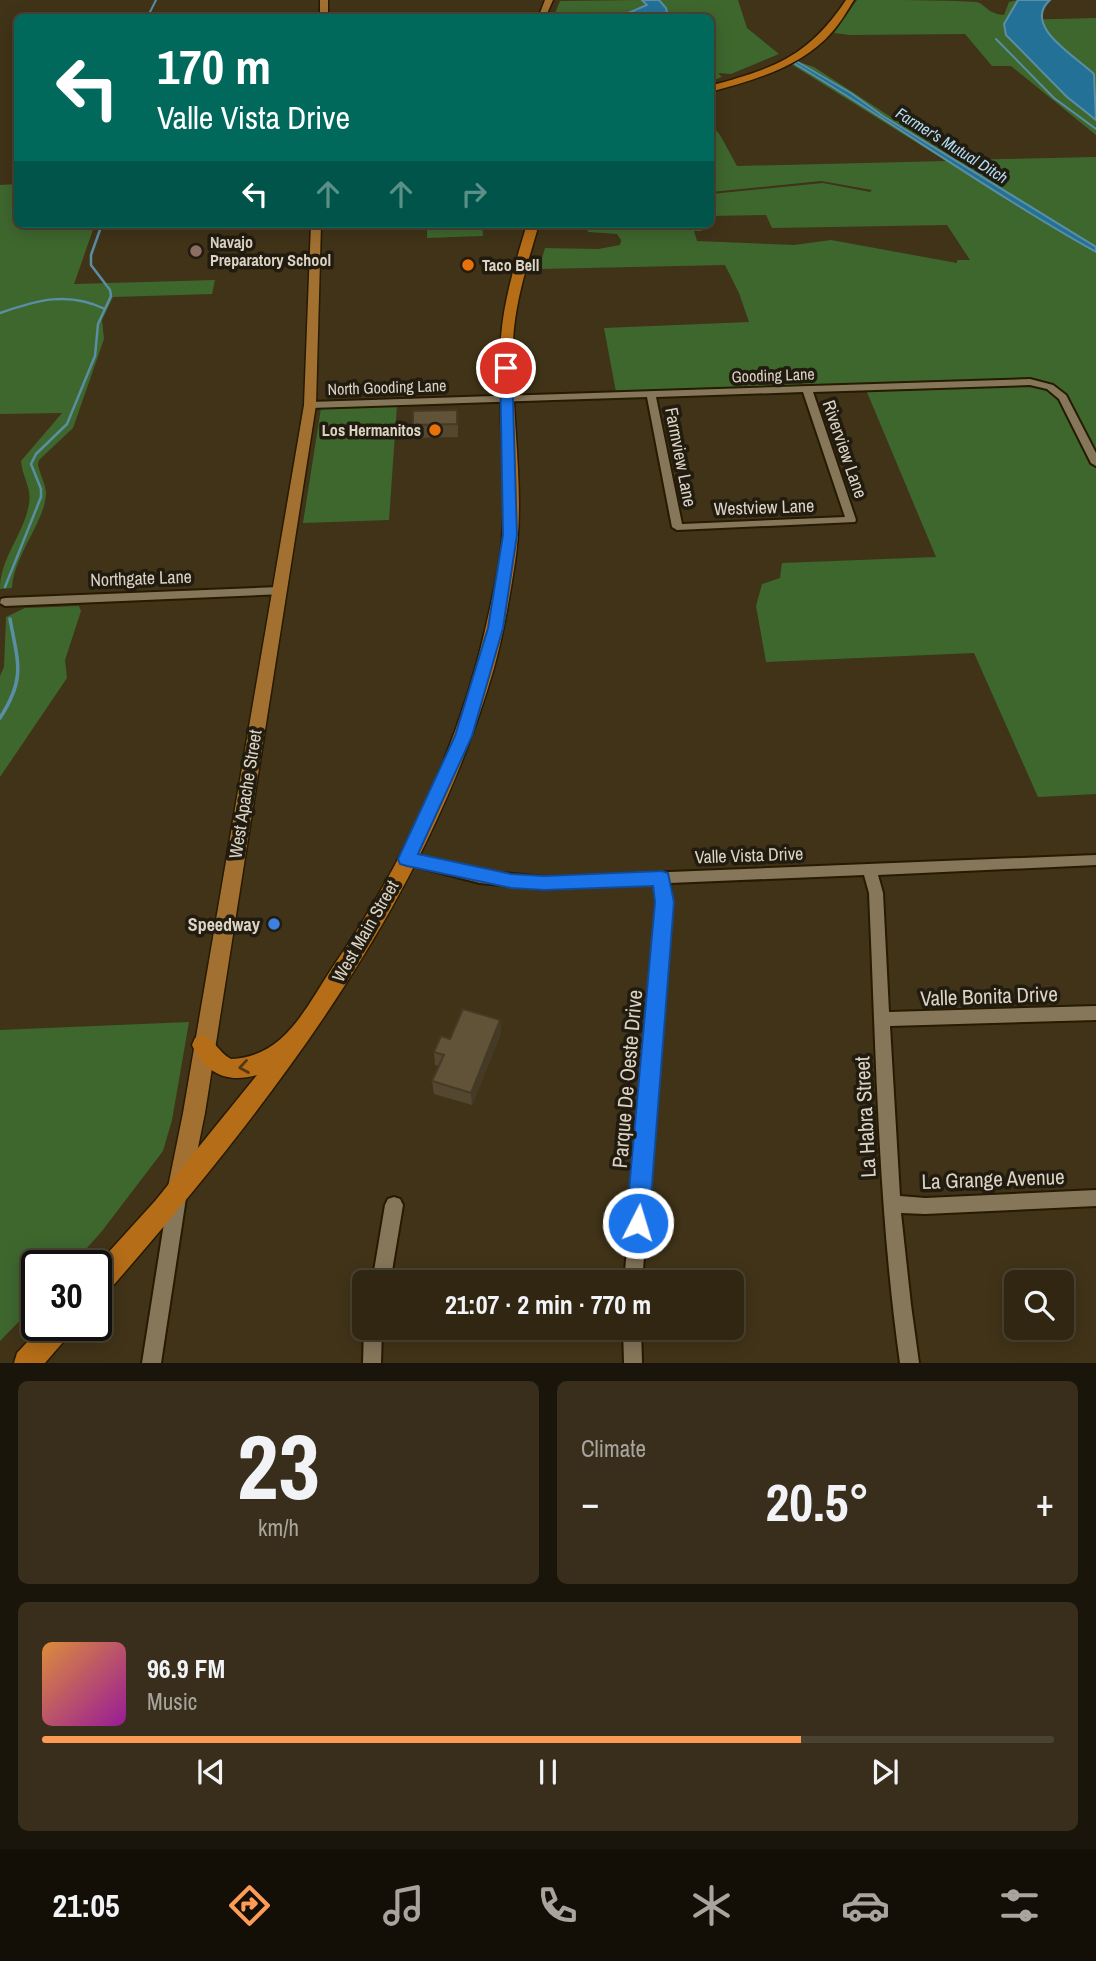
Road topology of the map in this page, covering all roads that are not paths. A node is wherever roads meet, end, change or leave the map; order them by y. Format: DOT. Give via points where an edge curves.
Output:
graph roads {
  1 [pos="838,0"];
  2 [pos="850,0"];
  3 [pos="714,82"];
  4 [pos="714,88"];
  5 [pos="316,228"];
  6 [pos="532,228"];
  7 [pos="807,389"];
  8 [pos="651,395"];
  9 [pos="507,399"];
  10 [pos="310,405"];
  11 [pos="1096,463"];
  12 [pos="851,520"];
  13 [pos="677,527"];
  14 [pos="279,591"];
  15 [pos="5,602"];
  16 [pos="407,859"];
  17 [pos="1096,860"];
  18 [pos="870,869"];
  19 [pos="662,878"];
  20 [pos="1096,1013"];
  21 [pos="884,1019"];
  22 [pos="203,1045"];
  23 [pos="292,1046"];
  24 [pos="178,1190"];
  25 [pos="1096,1198"];
  26 [pos="892,1204"];
  27 [pos="394,1205"];
  28 [pos="112,1267"];
  29 [pos="383,1270"];
  30 [pos="634,1270"];
  31 [pos="373,1340"];
  32 [pos="632,1340"];
  33 [pos="47,1341"];
  34 [pos="27,1363"];
  35 [pos="151,1363"];
  36 [pos="372,1363"];
  37 [pos="633,1363"];
  38 [pos="910,1363"];
  1 -- 3 [label="highway" via="818,30 801,45"];
  2 -- 4 [label="highway" via="828,33 797,57"];
  5 -- 10 [label="main road, West Apache Street"];
  6 -- 9 [label="highway, West Main Street" via="511,310"];
  7 -- 8 [label="street, Gooding Lane"];
  7 -- 11 [label="street, Gooding Lane" via="1041,384 1063,397"];
  7 -- 12 [label="street, Riverview Lane"];
  8 -- 9 [label="street, Gooding Lane"];
  8 -- 13 [label="street, Farmview Lane"];
  9 -- 10 [label="street, North Gooding Lane"];
  9 -- 16 [label="highway, West Main Street" via="510,535 496,628 463,736"];
  10 -- 14 [label="main road, West Apache Street"];
  12 -- 13 [label="street, Westview Lane"];
  14 -- 15 [label="street, Northgate Lane"];
  14 -- 22 [label="main road, West Apache Street"];
  16 -- 19 [label="street, Valle Vista Drive" via="511,881"];
  16 -- 23 [label="highway, West Main Street" via="348,962"];
  17 -- 18 [label="street, Valle Vista Drive"];
  18 -- 19 [label="street, Valle Vista Drive"];
  18 -- 21 [label="street, La Habra Street" via="876,893"];
  19 -- 30 [label="street, Parque De Oeste Drive" via="664,902"];
  20 -- 21 [label="street, Valle Bonita Drive"];
  21 -- 26 [label="street, La Habra Street"];
  23 -- 22 [label="highway, one-way" via="257,1065 238,1069 218,1067"];
  22 -- 24 [label="main road, West Apache Street"];
  23 -- 24 [label="highway, West Main Street"];
  24 -- 28 [label="highway, West Main Street"];
  24 -- 35 [label="street, West Apache Street"];
  25 -- 26 [label="street, La Grange Avenue"];
  26 -- 38 [label="street, La Habra Street"];
  27 -- 29 [label="street"];
  31 -- 36 [label="street"];
  32 -- 37 [label="street"];
  33 -- 34 [label="highway"];
}
